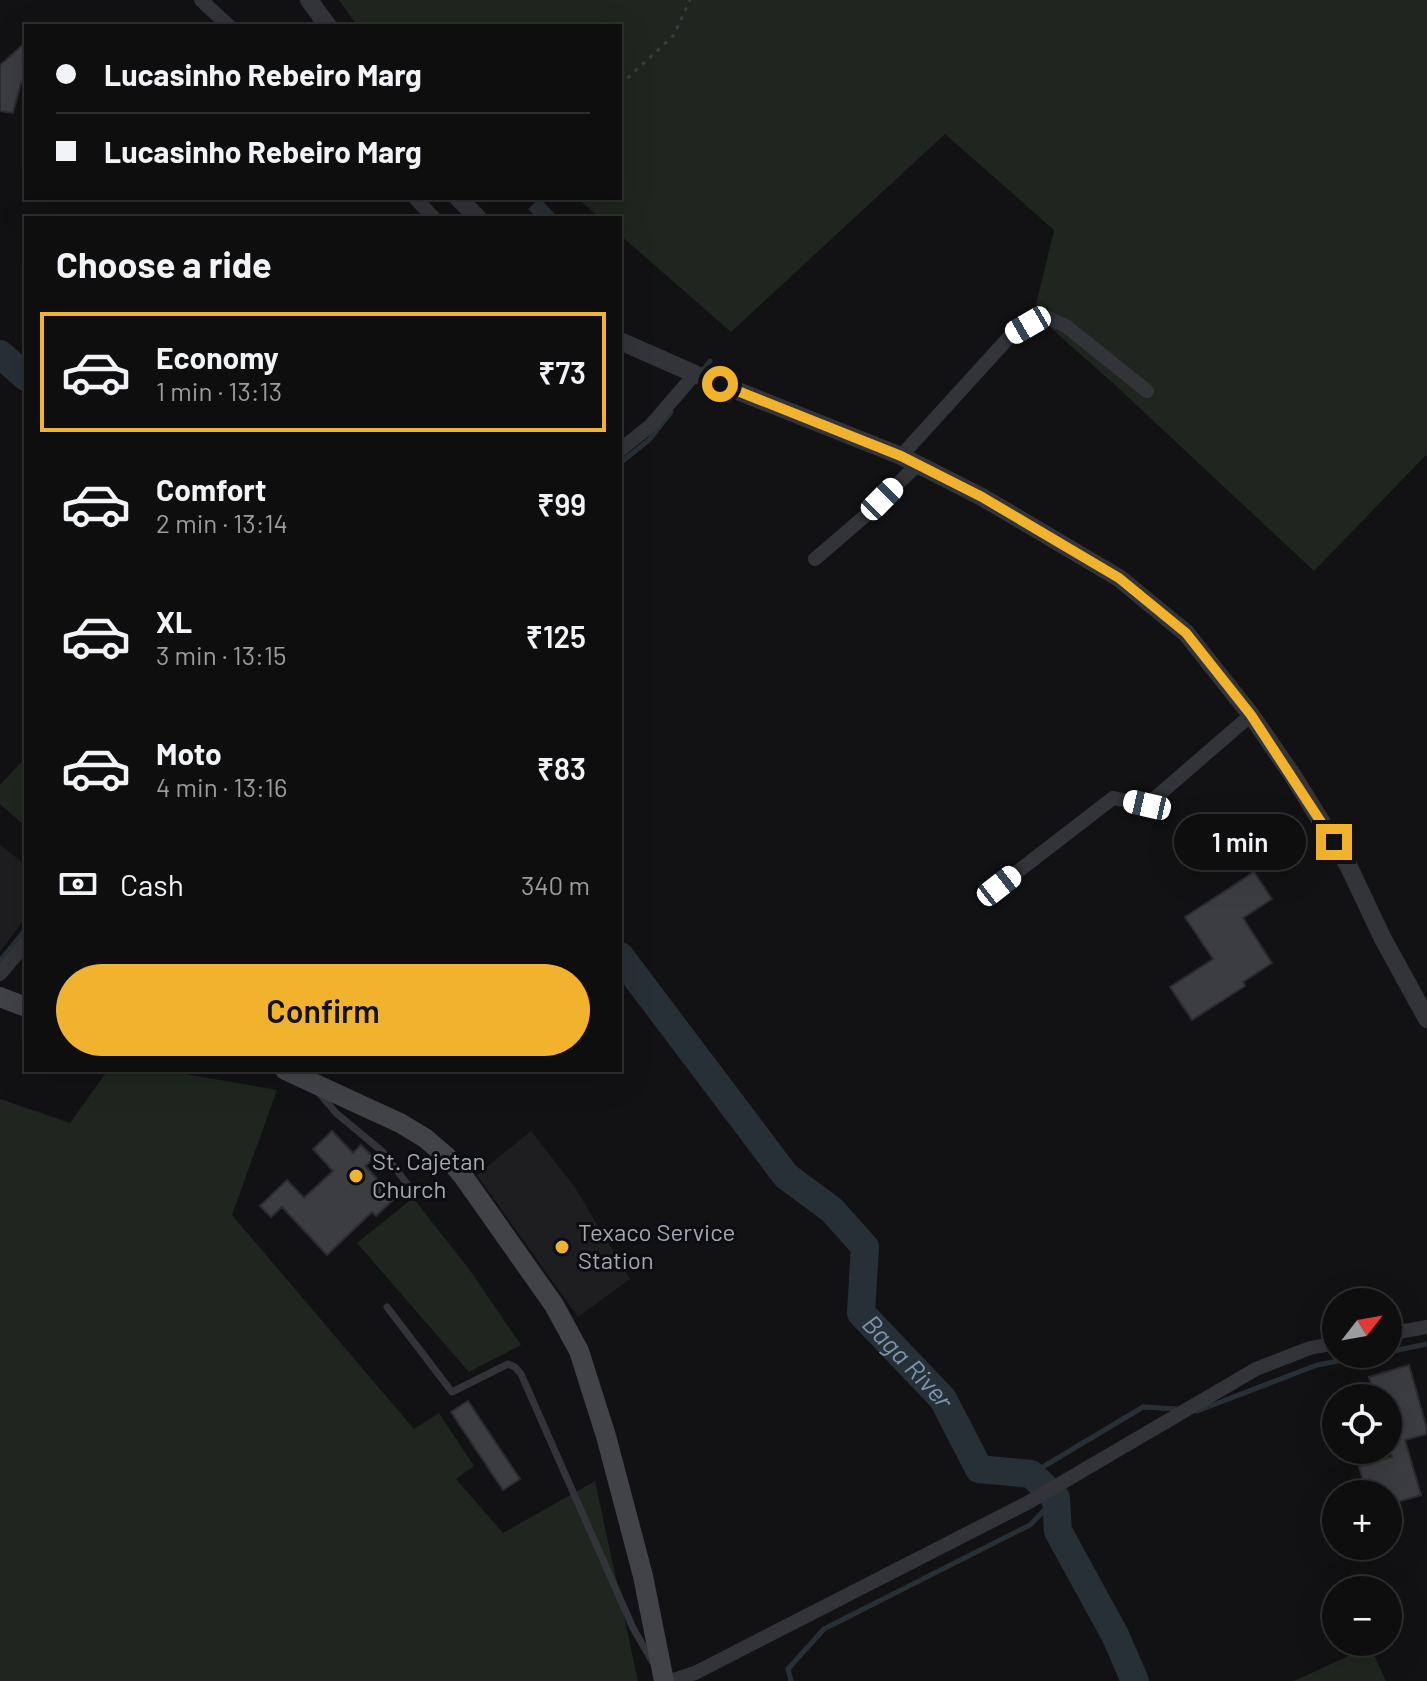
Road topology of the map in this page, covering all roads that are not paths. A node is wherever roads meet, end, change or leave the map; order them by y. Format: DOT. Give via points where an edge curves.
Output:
graph roads {
  1 [pos="201,0"];
  2 [pos="309,0"];
  3 [pos="227,24"];
  4 [pos="327,24"];
  5 [pos="417,200"];
  6 [pos="460,200"];
  7 [pos="429,216"];
  8 [pos="476,216"];
  9 [pos="622,342"];
  10 [pos="695,374"];
  11 [pos="1147,391"];
  12 [pos="622,448"];
  13 [pos="909,460"];
  14 [pos="815,559"];
  15 [pos="1251,715"];
  16 [pos="999,886"];
  17 [pos="24,945"];
  18 [pos="0,974"];
  19 [pos="0,997"];
  20 [pos="24,1006"];
  21 [pos="1427,1019"];
  22 [pos="290,1072"];
  23 [pos="305,1078"];
  24 [pos="411,1189"];
  25 [pos="387,1307"];
  26 [pos="1427,1327"];
  27 [pos="1402,1331"];
  28 [pos="1322,1346"];
  29 [pos="664,1681"];
  30 [pos="671,1681"];
  1 -- 3 [label="street"];
  2 -- 4 [label="street"];
  5 -- 7 [label="street"];
  6 -- 8 [label="street"];
  9 -- 10 [label="street"];
  10 -- 12 [label="street" via="650,426"];
  10 -- 13 [label="street"];
  11 -- 13 [label="street" via="1066,326 1044,316 1012,334"];
  13 -- 14 [label="street" via="865,516"];
  13 -- 15 [label="street" via="1119,578 1186,633"];
  15 -- 16 [label="street" via="1147,805 1113,798"];
  15 -- 21 [label="street" via="1348,865"];
  17 -- 18 [label="street"];
  19 -- 20 [label="main road"];
  22 -- 23 [label="main road"];
  23 -- 24 [label="lane" via="336,1113 383,1152"];
  23 -- 29 [label="main road" via="400,1123 446,1156 568,1328 606,1436"];
  25 -- 29 [label="lane" via="452,1392 508,1364 521,1374 633,1628"];
  26 -- 27 [label="street"];
  28 -- 30 [label="street" via="1256,1369 1029,1502"];
}
